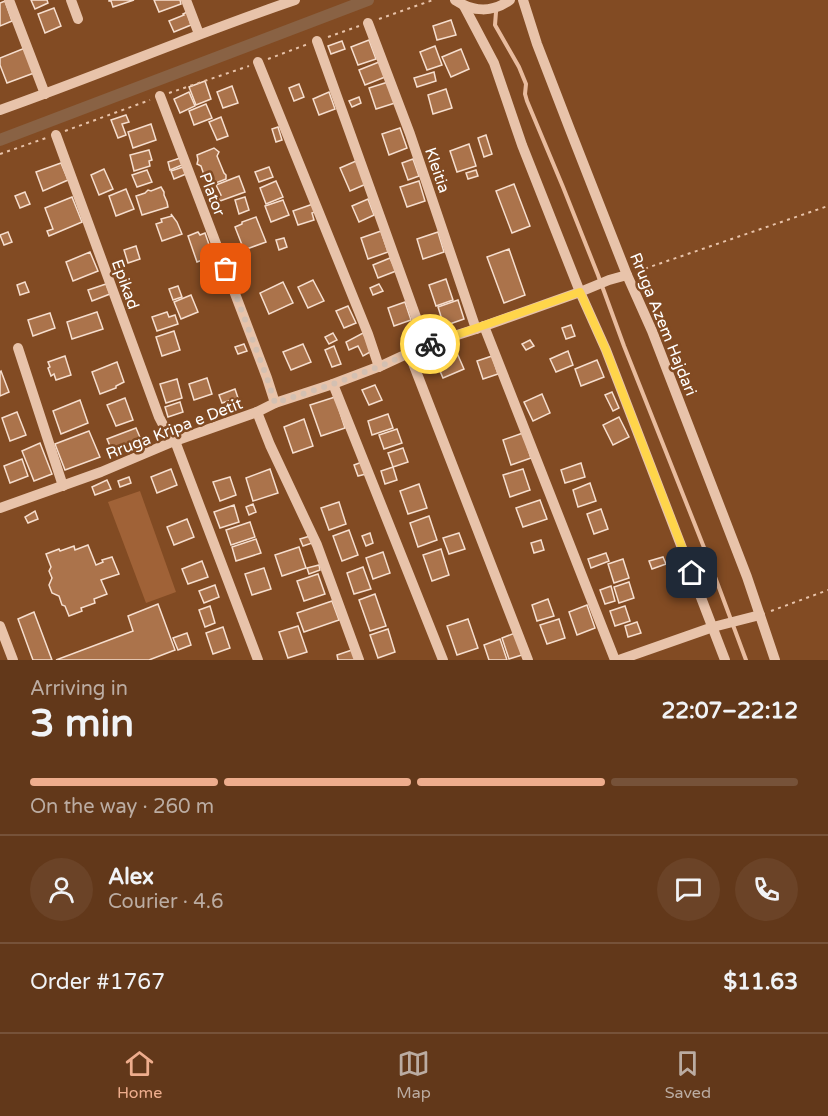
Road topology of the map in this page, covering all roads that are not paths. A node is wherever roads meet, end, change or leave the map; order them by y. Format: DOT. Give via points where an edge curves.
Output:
graph roads {
  1 [pos="9,0"];
  2 [pos="71,0"];
  3 [pos="186,0"];
  4 [pos="510,0"];
  5 [pos="524,0"];
  6 [pos="289,1"];
  7 [pos="459,3"];
  8 [pos="78,19"];
  9 [pos="368,23"];
  10 [pos="199,34"];
  11 [pos="316,41"];
  12 [pos="258,63"];
  13 [pos="45,94"];
  14 [pos="160,96"];
  15 [pos="0,111"];
  16 [pos="56,135"];
  17 [pos="627,275"];
  18 [pos="580,292"];
  19 [pos="480,327"];
  20 [pos="426,345"];
  21 [pos="18,348"];
  22 [pos="409,353"];
  23 [pos="379,367"];
  24 [pos="333,384"];
  25 [pos="275,403"];
  26 [pos="257,412"];
  27 [pos="174,441"];
  28 [pos="63,486"];
  29 [pos="0,508"];
  30 [pos="760,615"];
  31 [pos="0,626"];
  32 [pos="713,627"];
  33 [pos="621,659"];
  34 [pos="13,660"];
  35 [pos="258,660"];
  36 [pos="358,660"];
  37 [pos="443,660"];
  38 [pos="528,660"];
  39 [pos="725,660"];
  40 [pos="775,660"];
  1 -- 13 [label="street"];
  2 -- 8 [label="street"];
  3 -- 10 [label="street"];
  4 -- 7 [label="street" via="490,9 472,9"];
  5 -- 17 [label="street, Rruga Azem Hajdari" via="568,127"];
  6 -- 10 [label="street"];
  7 -- 18 [label="street" via="494,63"];
  9 -- 19 [label="street, Kleitia"];
  10 -- 13 [label="street"];
  11 -- 20 [label="street"];
  12 -- 23 [label="street"];
  13 -- 15 [label="street"];
  14 -- 25 [label="street, Plator"];
  16 -- 27 [label="street, Epikad" via="159,417"];
  17 -- 18 [label="street, Rruga Kripa e Detit"];
  17 -- 30 [label="street, Rruga Azem Hajdari"];
  18 -- 19 [label="street, Rruga Kripa e Detit"];
  18 -- 32 [label="street"];
  19 -- 20 [label="street, Rruga Kripa e Detit"];
  19 -- 33 [label="street, Kleitia"];
  20 -- 22 [label="street, Rruga Kripa e Detit"];
  21 -- 28 [label="street"];
  22 -- 23 [label="street, Rruga Kripa e Detit"];
  22 -- 38 [label="street"];
  23 -- 24 [label="street, Rruga Kripa e Detit"];
  24 -- 25 [label="street, Rruga Kripa e Detit"];
  24 -- 37 [label="street"];
  25 -- 26 [label="street, Rruga Kripa e Detit"];
  26 -- 27 [label="street, Rruga Kripa e Detit"];
  26 -- 36 [label="street" via="317,545"];
  27 -- 28 [label="street, Rruga Kripa e Detit"];
  27 -- 35 [label="street, Epikad"];
  28 -- 29 [label="street, Rruga Kripa e Detit"];
  30 -- 32 [label="street"];
  30 -- 40 [label="street, Rruga Azem Hajdari"];
  31 -- 34 [label="street"];
  32 -- 33 [label="street"];
  32 -- 39 [label="street"];
}
